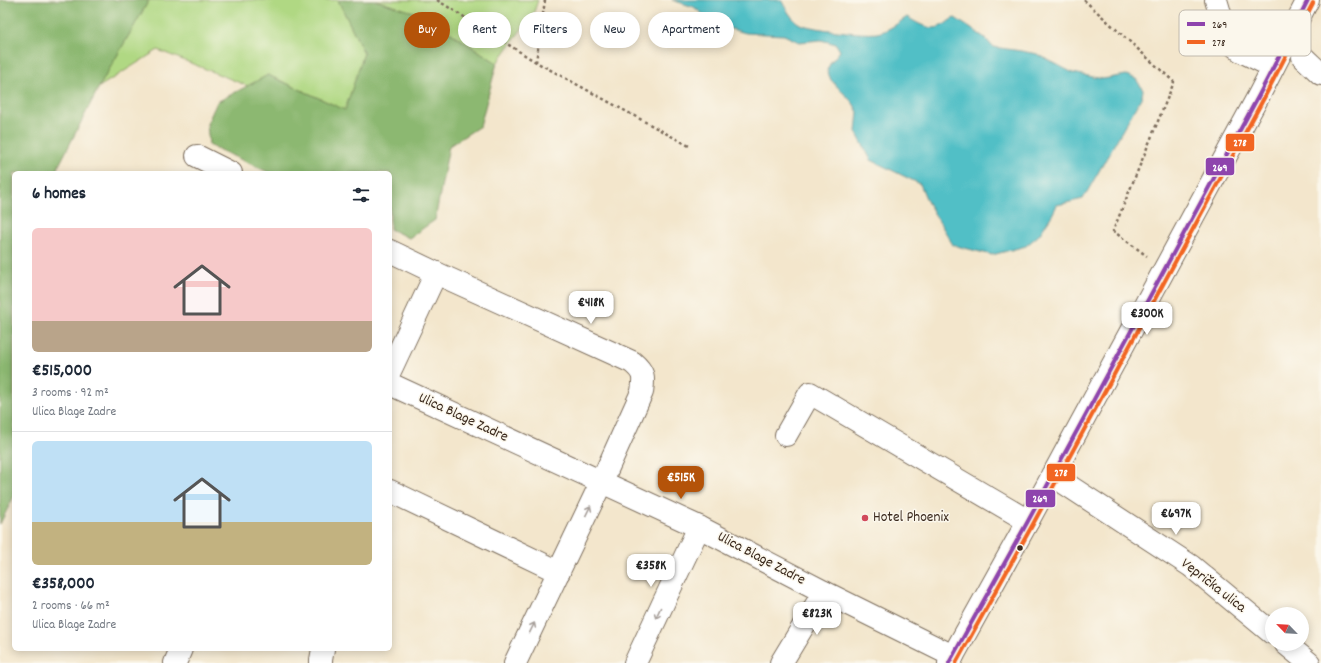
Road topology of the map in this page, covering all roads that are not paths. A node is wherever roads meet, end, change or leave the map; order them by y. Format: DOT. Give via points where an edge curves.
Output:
graph roads {
  1 [pos="1216,0"];
  2 [pos="1308,0"];
  3 [pos="1219,10"];
  4 [pos="1303,10"];
  5 [pos="1251,56"];
  6 [pos="1279,56"];
  7 [pos="1303,57"];
  8 [pos="1273,67"];
  9 [pos="1321,74"];
  10 [pos="197,156"];
  11 [pos="227,171"];
  12 [pos="392,252"];
  13 [pos="436,273"];
  14 [pos="392,367"];
  15 [pos="392,385"];
  16 [pos="786,435"];
  17 [pos="1052,475"];
  18 [pos="601,483"];
  19 [pos="392,492"];
  20 [pos="1028,521"];
  21 [pos="699,527"];
  22 [pos="559,572"];
  23 [pos="824,592"];
  24 [pos="1265,627"];
  25 [pos="180,651"];
  26 [pos="323,651"];
  27 [pos="1294,651"];
  28 [pos="951,659"];
  29 [pos="174,663"];
  30 [pos="321,663"];
  31 [pos="515,663"];
  32 [pos="634,663"];
  33 [pos="781,663"];
  34 [pos="1309,663"];
  1 -- 3 [label="street"];
  2 -- 4 [label="street"];
  5 -- 8 [label="street"];
  6 -- 8 [label="street"];
  7 -- 9 [label="street"];
  8 -- 17 [label="street"];
  10 -- 11 [label="street"];
  12 -- 13 [label="street"];
  13 -- 14 [label="street"];
  13 -- 18 [label="street" via="632,362 641,369 644,379 642,392"];
  15 -- 18 [label="street, Ulica Blage Zadre"];
  16 -- 20 [label="street" via="810,393"];
  17 -- 20 [label="street"];
  17 -- 24 [label="street, Veprička ulica" via="1191,566"];
  18 -- 21 [label="street, Ulica Blage Zadre"];
  22 -- 18 [label="street, one-way"];
  19 -- 22 [label="street"];
  20 -- 28 [label="street"];
  21 -- 23 [label="street, Ulica Blage Zadre"];
  21 -- 32 [label="street, Ulica Blage Zadre, one-way"];
  31 -- 22 [label="street, one-way"];
  23 -- 28 [label="street, Ulica Blage Zadre"];
  23 -- 33 [label="street"];
  25 -- 29 [label="street"];
  26 -- 30 [label="street"];
  27 -- 34 [label="street"];
}
